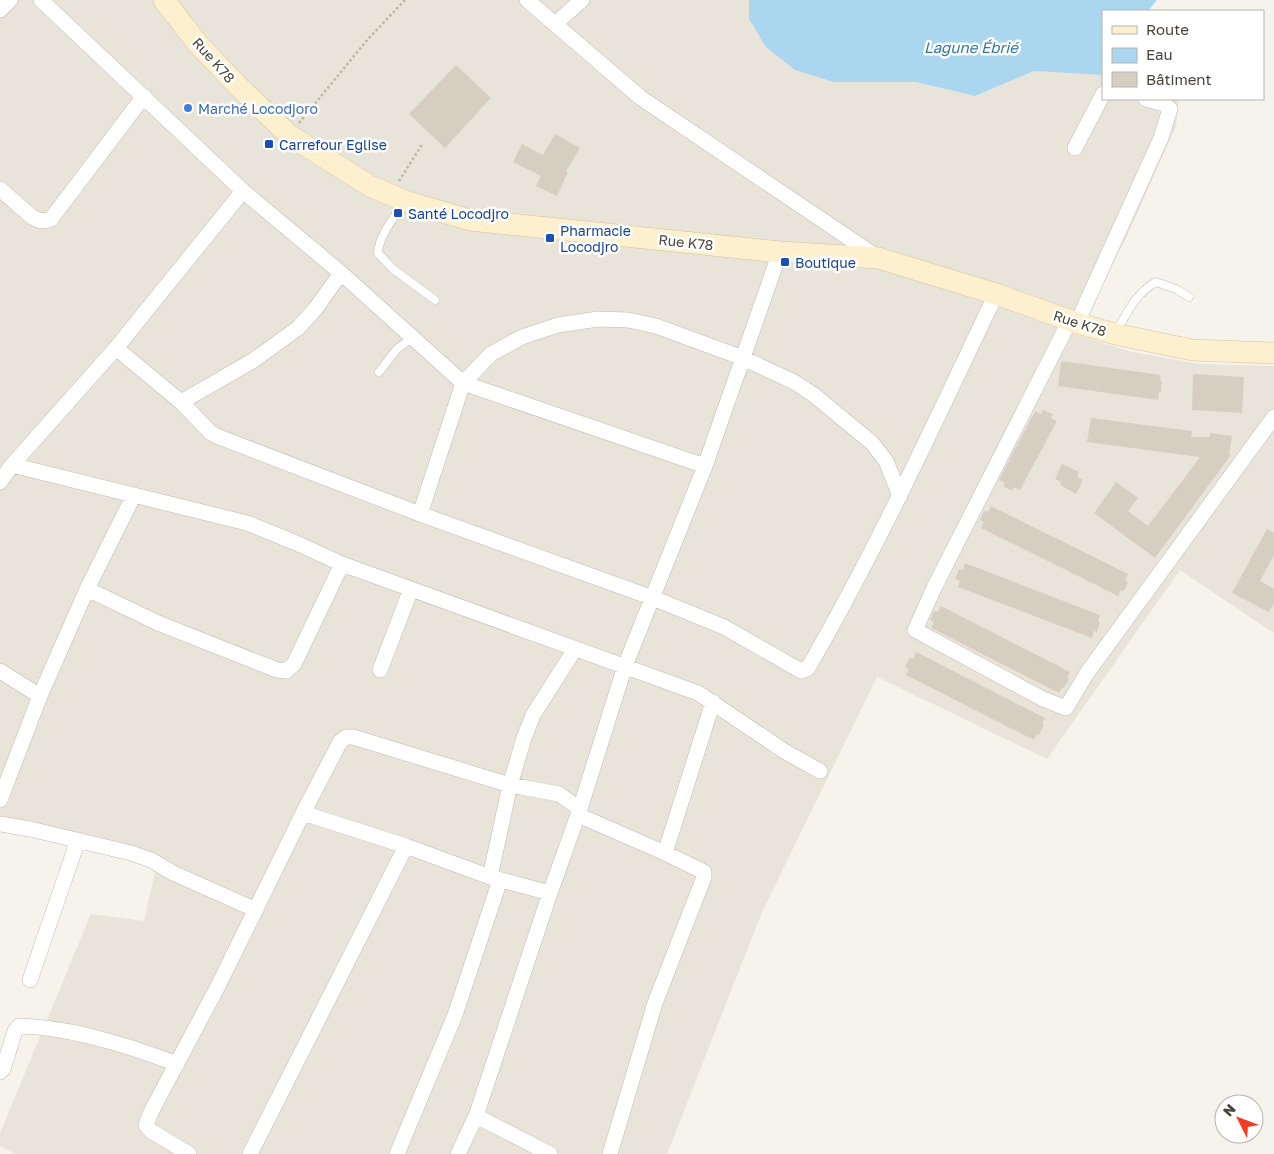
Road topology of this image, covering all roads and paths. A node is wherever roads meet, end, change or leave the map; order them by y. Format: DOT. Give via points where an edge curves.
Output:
graph roads {
  1 [pos="10,0"];
  2 [pos="41,0"];
  3 [pos="164,0"];
  4 [pos="405,0"];
  5 [pos="527,0"];
  6 [pos="582,0"];
  7 [pos="0,10"];
  8 [pos="555,24"];
  9 [pos="144,96"];
  10 [pos="1102,96"];
  11 [pos="1150,100"];
  12 [pos="289,136"];
  13 [pos="424,143"];
  14 [pos="1076,148"];
  15 [pos="0,189"];
  16 [pos="243,192"];
  17 [pos="398,198"];
  18 [pos="780,252"];
  19 [pos="878,258"];
  20 [pos="341,273"];
  21 [pos="996,294"];
  22 [pos="1189,297"];
  23 [pos="435,300"];
  24 [pos="1074,321"];
  25 [pos="1115,334"];
  26 [pos="412,338"];
  27 [pos="116,348"];
  28 [pos="1274,353"];
  29 [pos="743,358"];
  30 [pos="379,372"];
  31 [pos="463,383"];
  32 [pos="181,402"];
  33 [pos="1274,417"];
  34 [pos="12,465"];
  35 [pos="705,466"];
  36 [pos="1,478"];
  37 [pos="134,495"];
  38 [pos="900,496"];
  39 [pos="420,514"];
  40 [pos="342,564"];
  41 [pos="87,589"];
  42 [pos="411,589"];
  43 [pos="653,598"];
  44 [pos="575,650"];
  45 [pos="625,666"];
  46 [pos="380,670"];
  47 [pos="0,671"];
  48 [pos="40,696"];
  49 [pos="712,702"];
  50 [pos="820,771"];
  51 [pos="510,785"];
  52 [pos="0,800"];
  53 [pos="579,812"];
  54 [pos="303,813"];
  55 [pos="0,824"];
  56 [pos="78,840"];
  57 [pos="406,846"];
  58 [pos="665,854"];
  59 [pos="495,879"];
  60 [pos="550,893"];
  61 [pos="256,910"];
  62 [pos="30,980"];
  63 [pos="177,1064"];
  64 [pos="0,1072"];
  65 [pos="476,1116"];
  66 [pos="189,1154"];
  67 [pos="250,1154"];
  68 [pos="397,1154"];
  69 [pos="458,1154"];
  70 [pos="550,1154"];
  71 [pos="610,1154"];
  1 -- 7 [label="street"];
  2 -- 9 [label="street"];
  3 -- 12 [label="street, Rue K78" via="198,44"];
  4 -- 12 [label="path" via="368,39"];
  5 -- 8 [label="street"];
  6 -- 8 [label="street"];
  8 -- 19 [label="street" via="641,98"];
  9 -- 15 [label="street" via="51,220 32,217"];
  9 -- 16 [label="street"];
  10 -- 14 [label="street"];
  11 -- 24 [label="street" via="1170,109 1161,138"];
  12 -- 17 [label="street, Rue K78" via="370,186"];
  13 -- 17 [label="path"];
  16 -- 20 [label="street"];
  16 -- 27 [label="street"];
  17 -- 18 [label="street, Rue K78" via="470,220"];
  17 -- 23 [label="lane" via="378,245 378,253 393,269"];
  18 -- 19 [label="street, Rue K78"];
  18 -- 29 [label="street"];
  19 -- 21 [label="street, Rue K78"];
  20 -- 26 [label="street"];
  20 -- 32 [label="street" via="298,328 254,360"];
  21 -- 24 [label="street, Rue K78"];
  21 -- 38 [label="street"];
  22 -- 25 [label="lane" via="1156,282 1131,305"];
  24 -- 25 [label="street, Rue K78"];
  24 -- 33 [label="street" via="915,630 1043,699 1066,708 1087,673"];
  25 -- 28 [label="street, Rue K78" via="1192,350"];
  26 -- 30 [label="lane" via="397,349"];
  26 -- 31 [label="street"];
  27 -- 32 [label="street"];
  27 -- 34 [label="street"];
  29 -- 31 [label="street" via="656,326 598,318 558,325 522,337 491,354"];
  29 -- 35 [label="street"];
  29 -- 38 [label="street" via="794,382 840,414 872,443 886,462"];
  31 -- 35 [label="street"];
  31 -- 39 [label="street"];
  32 -- 39 [label="street" via="211,433"];
  34 -- 36 [label="street"];
  34 -- 37 [label="street"];
  35 -- 43 [label="street"];
  37 -- 40 [label="street" via="247,523"];
  37 -- 41 [label="street"];
  38 -- 43 [label="street" via="847,600 805,670 801,671 724,627"];
  39 -- 43 [label="street"];
  40 -- 41 [label="street" via="294,664 286,671 158,623"];
  40 -- 42 [label="street"];
  41 -- 48 [label="street"];
  42 -- 44 [label="street"];
  42 -- 46 [label="street"];
  43 -- 45 [label="street"];
  44 -- 45 [label="street"];
  44 -- 51 [label="street" via="533,715"];
  45 -- 49 [label="street" via="698,693"];
  45 -- 53 [label="street"];
  47 -- 48 [label="street"];
  48 -- 52 [label="street"];
  49 -- 50 [label="street" via="784,751"];
  49 -- 58 [label="street"];
  51 -- 53 [label="street" via="559,794"];
  51 -- 54 [label="street" via="346,737 335,749"];
  51 -- 59 [label="street"];
  53 -- 58 [label="street"];
  53 -- 60 [label="street"];
  54 -- 57 [label="street"];
  54 -- 61 [label="street"];
  55 -- 56 [label="street"];
  56 -- 61 [label="street" via="151,860"];
  56 -- 62 [label="street"];
  57 -- 59 [label="street"];
  57 -- 67 [label="street"];
  58 -- 71 [label="street" via="701,870 704,877 655,1003"];
  59 -- 60 [label="street"];
  59 -- 68 [label="street" via="455,1015"];
  60 -- 65 [label="street"];
  61 -- 63 [label="street"];
  63 -- 64 [label="street" via="72,1032 19,1026"];
  63 -- 66 [label="street" via="146,1125"];
  65 -- 69 [label="street"];
  65 -- 70 [label="street"];
}
